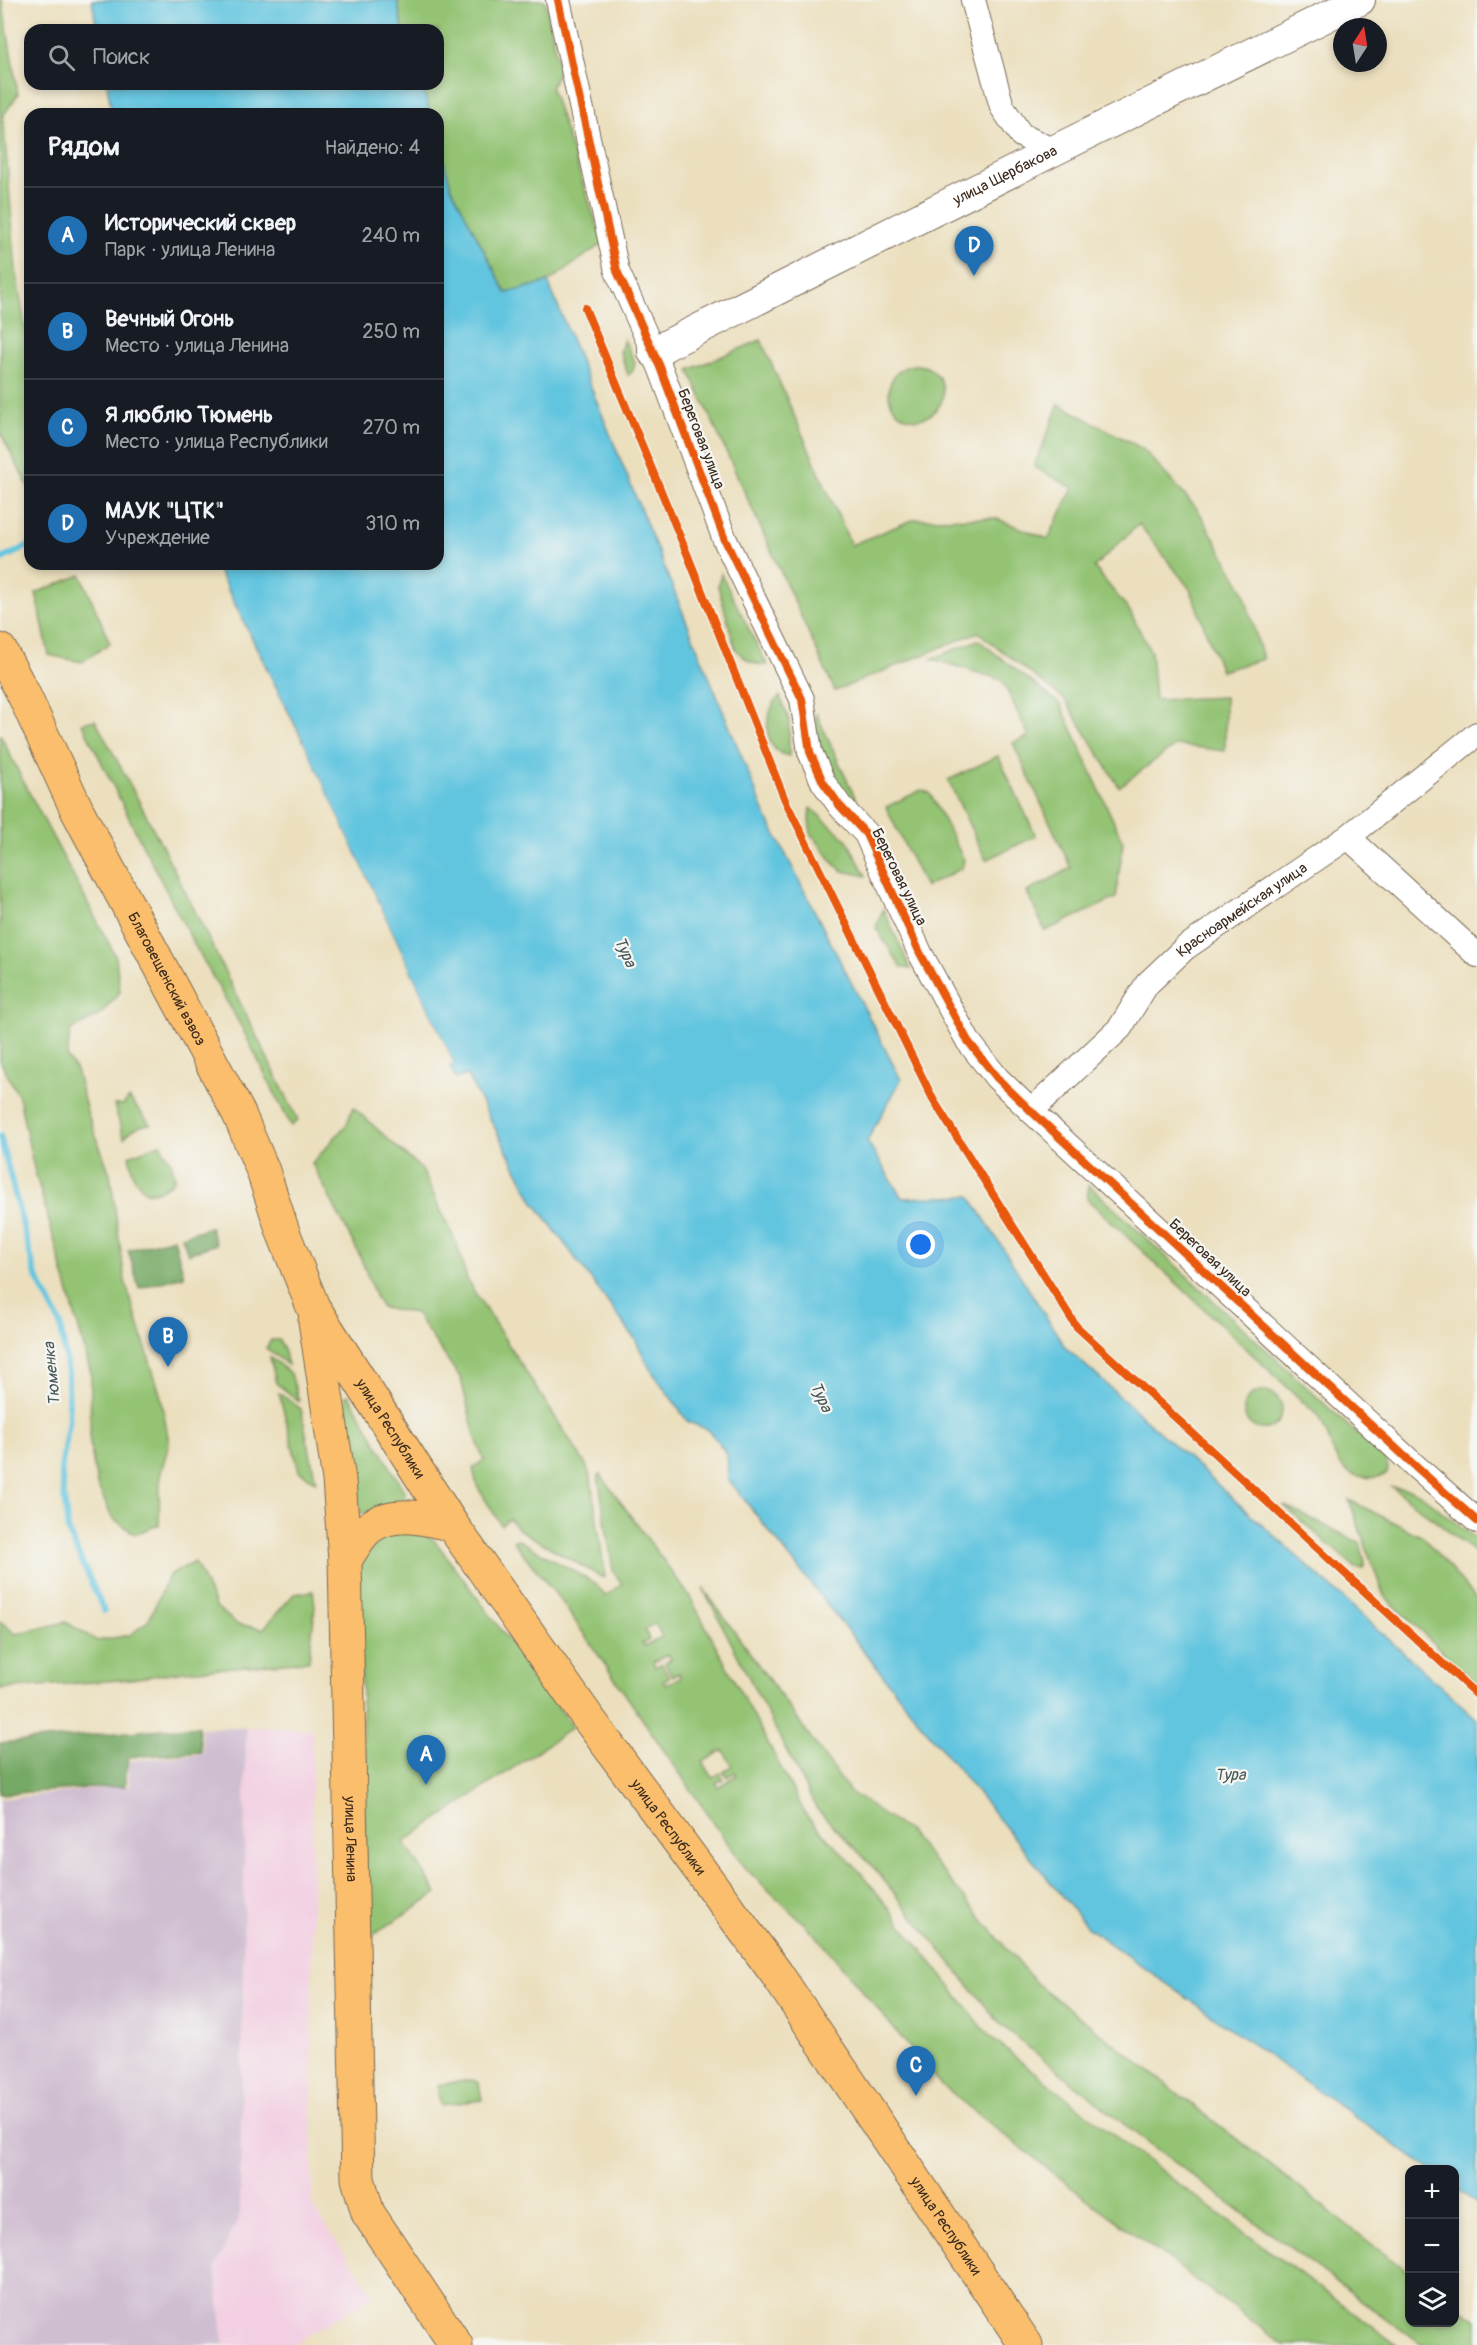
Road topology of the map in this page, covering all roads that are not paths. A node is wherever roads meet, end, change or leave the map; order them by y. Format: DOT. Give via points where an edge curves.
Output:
graph roads {
  1 [pos="558,0"];
  2 [pos="974,0"];
  3 [pos="1360,0"];
  4 [pos="1053,151"];
  5 [pos="653,352"];
  6 [pos="2,654"];
  7 [pos="1477,734"];
  8 [pos="1348,837"];
  9 [pos="1477,955"];
  10 [pos="1031,1111"];
  11 [pos="313,1307"];
  12 [pos="1477,1521"];
  13 [pos="452,1526"];
  14 [pos="345,1560"];
  15 [pos="456,2345"];
  16 [pos="1026,2345"];
  1 -- 5 [label="street, Береговая улица" via="617,270"];
  2 -- 4 [label="street" via="1002,107 1021,135"];
  3 -- 4 [label="street, улица Щербакова"];
  4 -- 5 [label="street, улица Щербакова"];
  5 -- 10 [label="street, Береговая улица" via="725,540 802,699 810,752 823,782 866,834 920,953 968,1041"];
  6 -- 11 [label="main road, Благовещенский взвоз" via="77,810 239,1114"];
  7 -- 8 [label="street, Красноармейская улица"];
  8 -- 9 [label="street"];
  8 -- 10 [label="street, Красноармейская улица" via="1185,948 1147,984 1120,1028"];
  10 -- 12 [label="street, Береговая улица"];
  11 -- 13 [label="main road, улица Республики"];
  11 -- 14 [label="main road, улица Ленина" via="339,1480"];
  13 -- 14 [label="main road" via="419,1518 389,1519 369,1527"];
  13 -- 16 [label="main road, улица Республики" via="776,1973"];
  14 -- 15 [label="main road, улица Ленина" via="358,2179 368,2213"];
}
